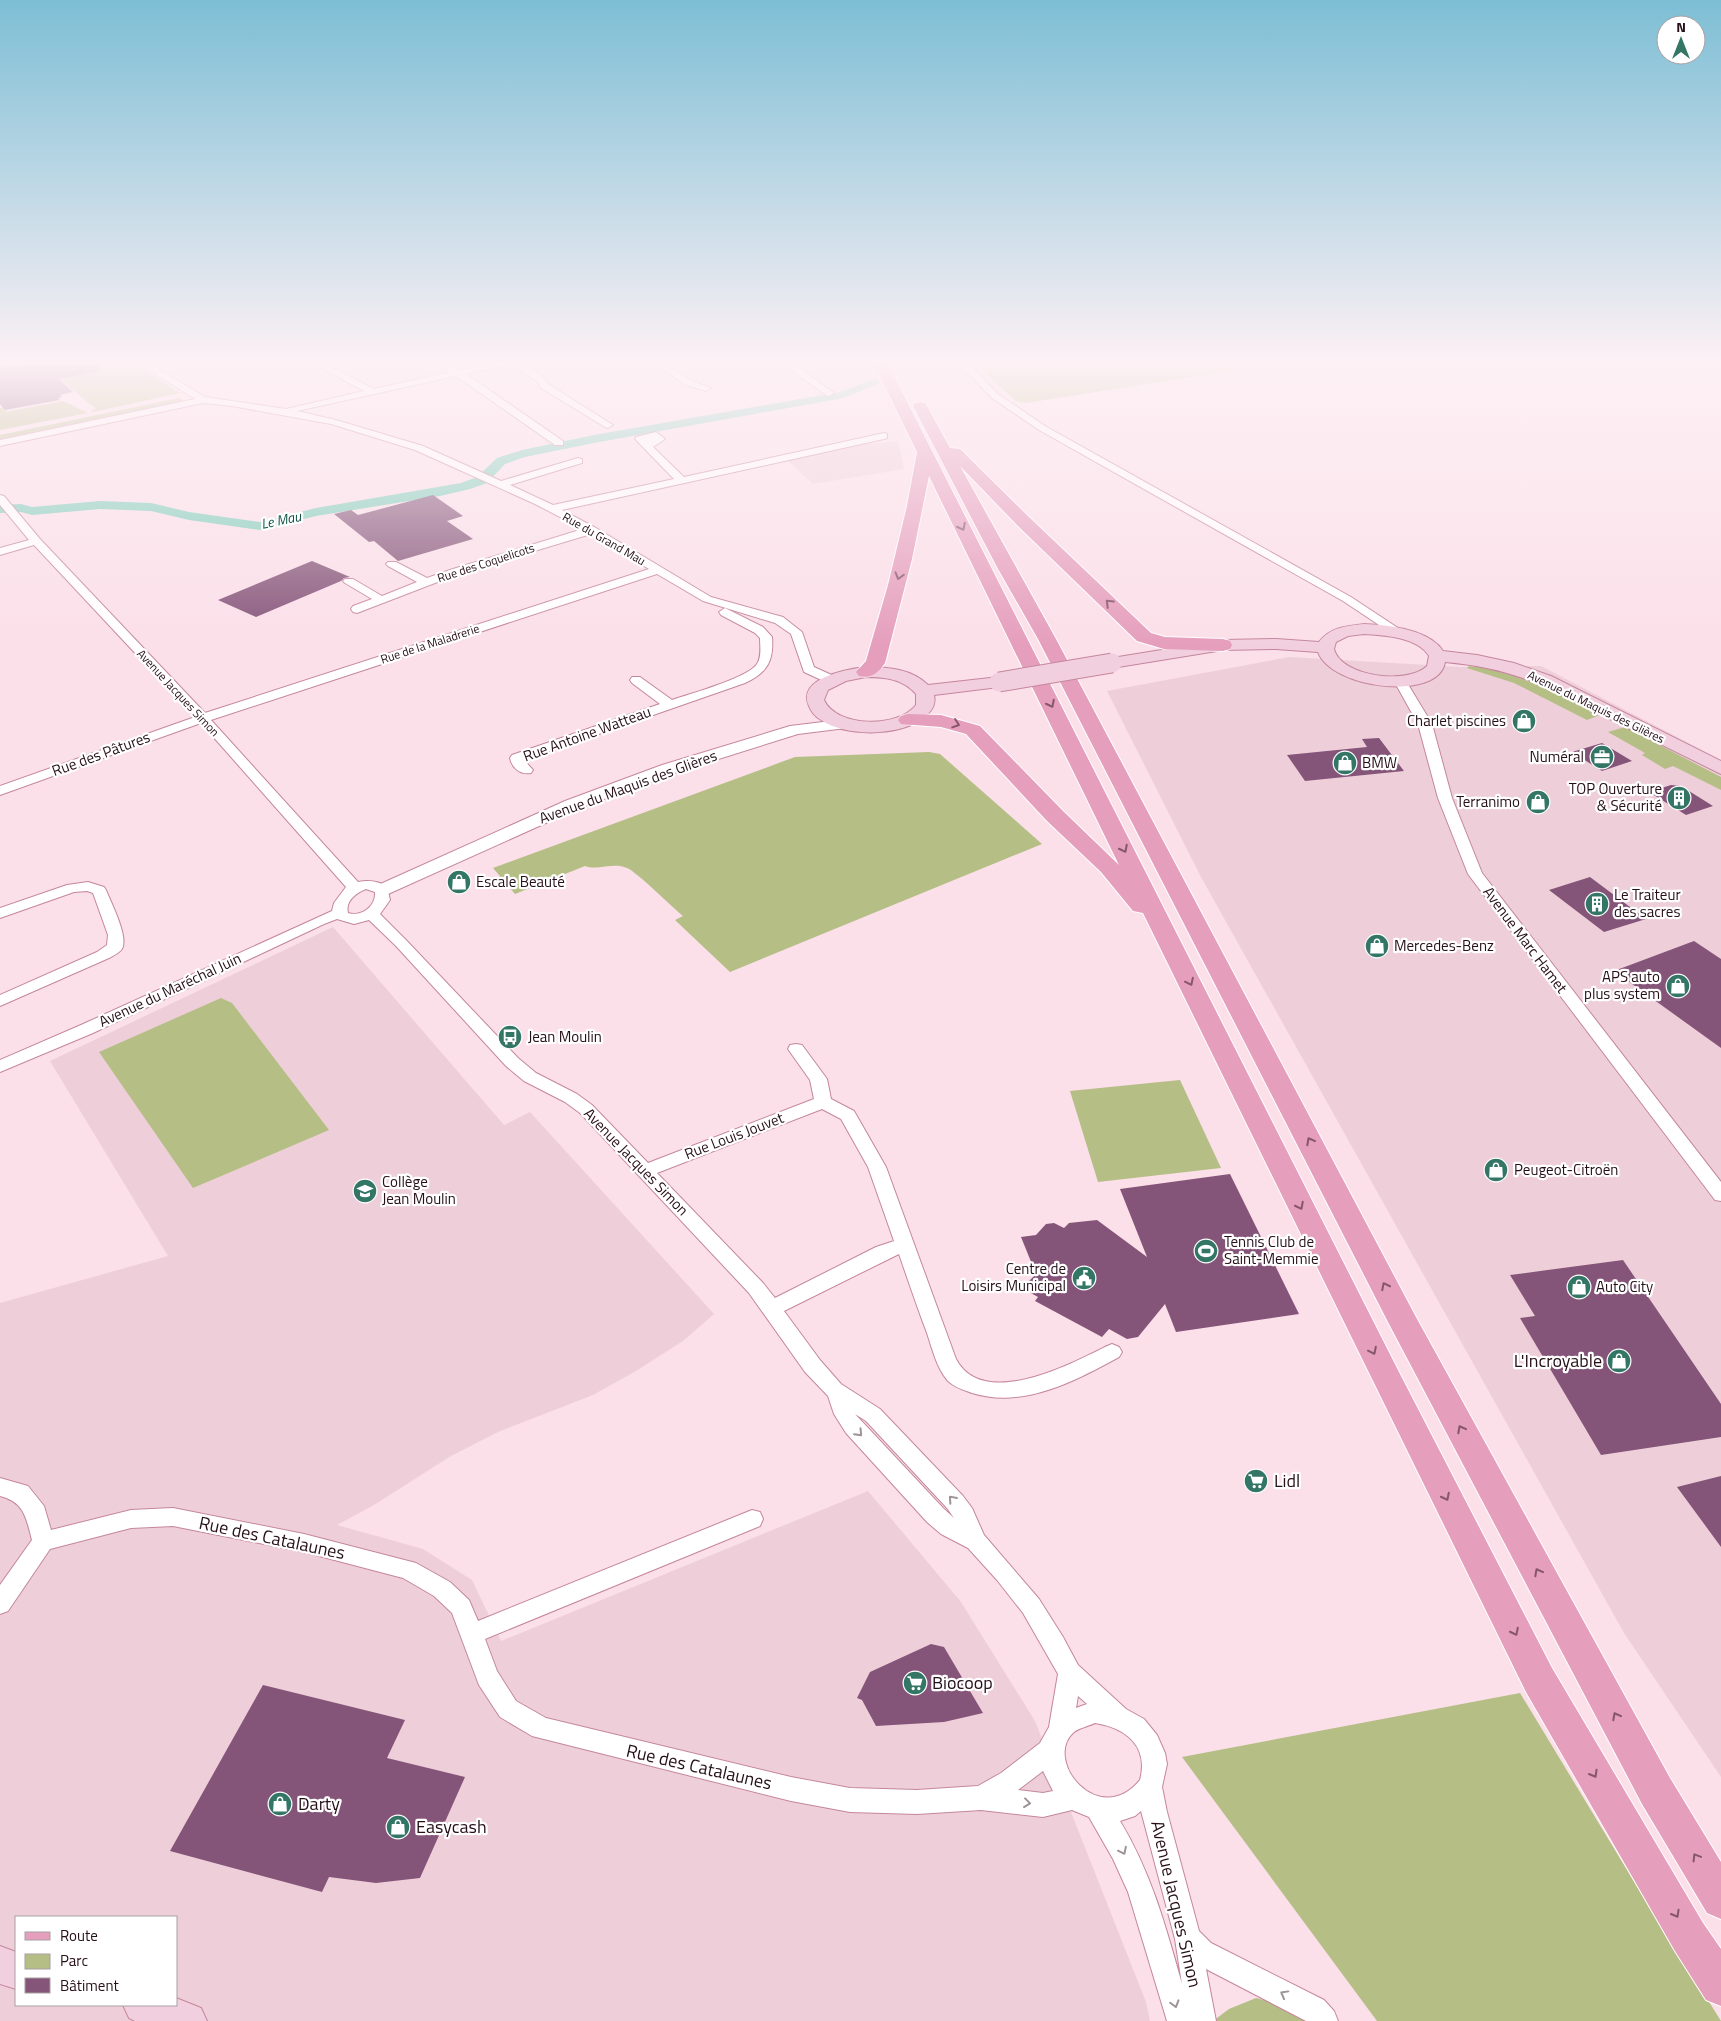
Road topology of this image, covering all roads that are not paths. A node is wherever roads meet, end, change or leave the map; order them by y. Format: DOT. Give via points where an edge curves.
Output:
graph roads {
  1 [pos="441,458"];
  2 [pos="659,458"];
  3 [pos="781,458"];
  4 [pos="924,458"];
  5 [pos="927,458"];
  6 [pos="948,458"];
  7 [pos="960,458"];
  8 [pos="1093,458"];
  9 [pos="578,461"];
  10 [pos="474,473"];
  11 [pos="681,480"];
  12 [pos="497,483"];
  13 [pos="5,505"];
  14 [pos="551,509"];
  15 [pos="592,530"];
  16 [pos="36,541"];
  17 [pos="0,552"];
  18 [pos="392,564"];
  19 [pos="658,570"];
  20 [pos="349,581"];
  21 [pos="427,583"];
  22 [pos="707,599"];
  23 [pos="382,600"];
  24 [pos="357,609"];
  25 [pos="1369,622"];
  26 [pos="1144,637"];
  27 [pos="1223,645"];
  28 [pos="1325,647"];
  29 [pos="1437,656"];
  30 [pos="1141,658"];
  31 [pos="866,672"];
  32 [pos="636,680"];
  33 [pos="832,680"];
  34 [pos="1400,681"];
  35 [pos="925,691"];
  36 [pos="669,704"];
  37 [pos="820,710"];
  38 [pos="203,718"];
  39 [pos="908,720"];
  40 [pos="848,724"];
  41 [pos="796,729"];
  42 [pos="1721,768"];
  43 [pos="526,770"];
  44 [pos="0,791"];
  45 [pos="355,888"];
  46 [pos="382,890"];
  47 [pos="0,913"];
  48 [pos="340,913"];
  49 [pos="371,914"];
  50 [pos="1168,938"];
  51 [pos="0,1001"];
  52 [pos="796,1049"];
  53 [pos="0,1066"];
  54 [pos="823,1102"];
  55 [pos="644,1171"];
  56 [pos="1721,1195"];
  57 [pos="905,1245"];
  58 [pos="772,1308"];
  59 [pos="1112,1352"];
  60 [pos="0,1487"];
  61 [pos="752,1519"];
  62 [pos="44,1541"];
  63 [pos="0,1604"];
  64 [pos="470,1634"];
  65 [pos="1070,1673"];
  66 [pos="1117,1716"];
  67 [pos="1057,1739"];
  68 [pos="1150,1787"];
  69 [pos="981,1798"];
  70 [pos="1074,1798"];
  71 [pos="1098,1809"];
  72 [pos="1721,1899"];
  73 [pos="1188,1939"];
  74 [pos="0,1965"];
  75 [pos="15,1970"];
  76 [pos="1721,1985"];
  77 [pos="145,2006"];
  78 [pos="188,2021"];
  79 [pos="1180,2021"];
  80 [pos="1202,2021"];
  81 [pos="1324,2021"];
  1 -- 10 [label="street, Rue du Grand Mau"];
  2 -- 11 [label="street"];
  3 -- 11 [label="street"];
  4 -- 31 [label="main road, one-way" via="912,529 875,663"];
  5 -- 50 [label="main road, one-way"];
  72 -- 6 [label="main road, one-way" via="1656,1791 1412,1339 1047,639"];
  26 -- 7 [label="main road, one-way"];
  8 -- 25 [label="street"];
  9 -- 12 [label="street"];
  10 -- 12 [label="street, Rue du Grand Mau"];
  11 -- 14 [label="street"];
  12 -- 14 [label="street, Rue du Grand Mau"];
  13 -- 16 [label="street, Avenue Jacques Simon"];
  14 -- 15 [label="street, Rue du Grand Mau"];
  15 -- 19 [label="street, Rue du Grand Mau"];
  15 -- 21 [label="street, Rue des Coquelicots"];
  16 -- 17 [label="street"];
  16 -- 38 [label="street, Avenue Jacques Simon"];
  18 -- 21 [label="street"];
  19 -- 22 [label="street, Rue du Grand Mau"];
  19 -- 38 [label="street, Rue de la Maladrerie"];
  20 -- 23 [label="street"];
  21 -- 23 [label="street, Rue des Coquelicots"];
  22 -- 33 [label="street, Rue du Grand Mau" via="779,620 796,632 808,669"];
  22 -- 36 [label="street, Rue Antoine Watteau" via="766,637 766,660 762,668 750,676"];
  23 -- 24 [label="street, Rue des Coquelicots"];
  25 -- 28 [label="main road" via="1337,634 1328,640"];
  25 -- 29 [label="main road" via="1424,642"];
  26 -- 27 [label="main road" via="1164,643"];
  26 -- 30 [label="main road"];
  27 -- 28 [label="main road"];
  27 -- 30 [label="main road"];
  28 -- 34 [label="main road" via="1326,656 1347,672"];
  29 -- 34 [label="main road" via="1438,664 1434,670"];
  29 -- 42 [label="main road, Avenue du Maquis des Glières" via="1514,668 1545,680"];
  30 -- 35 [label="main road, bridge"];
  31 -- 33 [label="main road"];
  31 -- 35 [label="main road" via="908,678"];
  32 -- 36 [label="street, Rue Antoine Watteau"];
  33 -- 37 [label="main road" via="816,693"];
  34 -- 56 [label="street, Avenue Marc Hamet" via="1425,724 1445,798 1475,874"];
  35 -- 39 [label="main road" via="925,707"];
  36 -- 43 [label="street, Rue Antoine Watteau" via="517,758 518,764"];
  37 -- 40 [label="main road" via="828,717"];
  37 -- 41 [label="street, Avenue du Maquis des Glières"];
  38 -- 44 [label="street, Rue des Pâtures"];
  38 -- 45 [label="street, Avenue Jacques Simon"];
  39 -- 40 [label="main road" via="876,727"];
  39 -- 50 [label="main road, one-way" via="955,722 973,730 1055,816 1109,866"];
  40 -- 41 [label="street, Avenue du Maquis des Glières"];
  41 -- 46 [label="street, Avenue du Maquis des Glières" via="668,769 571,805"];
  45 -- 46 [label="street" via="372,886"];
  45 -- 48 [label="street" via="346,895"];
  46 -- 49 [label="street" via="383,896"];
  47 -- 51 [label="street" via="72,888 88,886 99,890 116,935 115,947 102,956"];
  48 -- 49 [label="street" via="352,919"];
  48 -- 53 [label="street, Avenue du Maréchal Juin"];
  49 -- 55 [label="street, Avenue Jacques Simon" via="512,1062 537,1081 586,1109"];
  50 -- 76 [label="main road, one-way" via="1540,1680 1689,1937"];
  52 -- 54 [label="street" via="818,1079"];
  54 -- 55 [label="street, Rue Louis Jouvet"];
  54 -- 57 [label="street" via="848,1115 877,1167"];
  55 -- 58 [label="street, Avenue Jacques Simon"];
  57 -- 58 [label="street" via="883,1252"];
  57 -- 59 [label="street" via="946,1359 955,1375 974,1387 1022,1389 1049,1383"];
  58 -- 65 [label="street, Avenue Jacques Simon" via="803,1354 836,1391 844,1414 853,1426 949,1527 976,1541 1005,1573 1056,1644"];
  60 -- 62 [label="street" via="20,1492 36,1513"];
  61 -- 64 [label="street"];
  62 -- 63 [label="street"];
  62 -- 64 [label="street, Rue des Catalaunes" via="131,1519 173,1517 304,1543 408,1570 442,1589 461,1607"];
  64 -- 69 [label="street, Rue des Catalaunes" via="487,1677 508,1709 541,1728 850,1800 917,1802"];
  65 -- 66 [label="street, Avenue Jacques Simon"];
  65 -- 67 [label="street"];
  66 -- 67 [label="street" via="1095,1712 1082,1715 1071,1720"];
  66 -- 68 [label="street" via="1135,1726 1147,1739 1154,1754 1155,1772"];
  67 -- 69 [label="street, Rue des Catalaunes" via="1010,1781"];
  67 -- 70 [label="street" via="1052,1762 1063,1788"];
  68 -- 71 [label="street" via="1129,1806 1114,1810"];
  68 -- 73 [label="street, Avenue Jacques Simon"];
  69 -- 70 [label="street, Rue des Catalaunes, one-way" via="1043,1805"];
  70 -- 71 [label="street"];
  71 -- 79 [label="street, Avenue Jacques Simon, one-way" via="1115,1833 1133,1869"];
  73 -- 80 [label="street, Avenue Jacques Simon"];
  81 -- 73 [label="street, one-way" via="1314,2010 1202,1952"];
  74 -- 75 [label="main road"];
  77 -- 78 [label="main road"];
}
